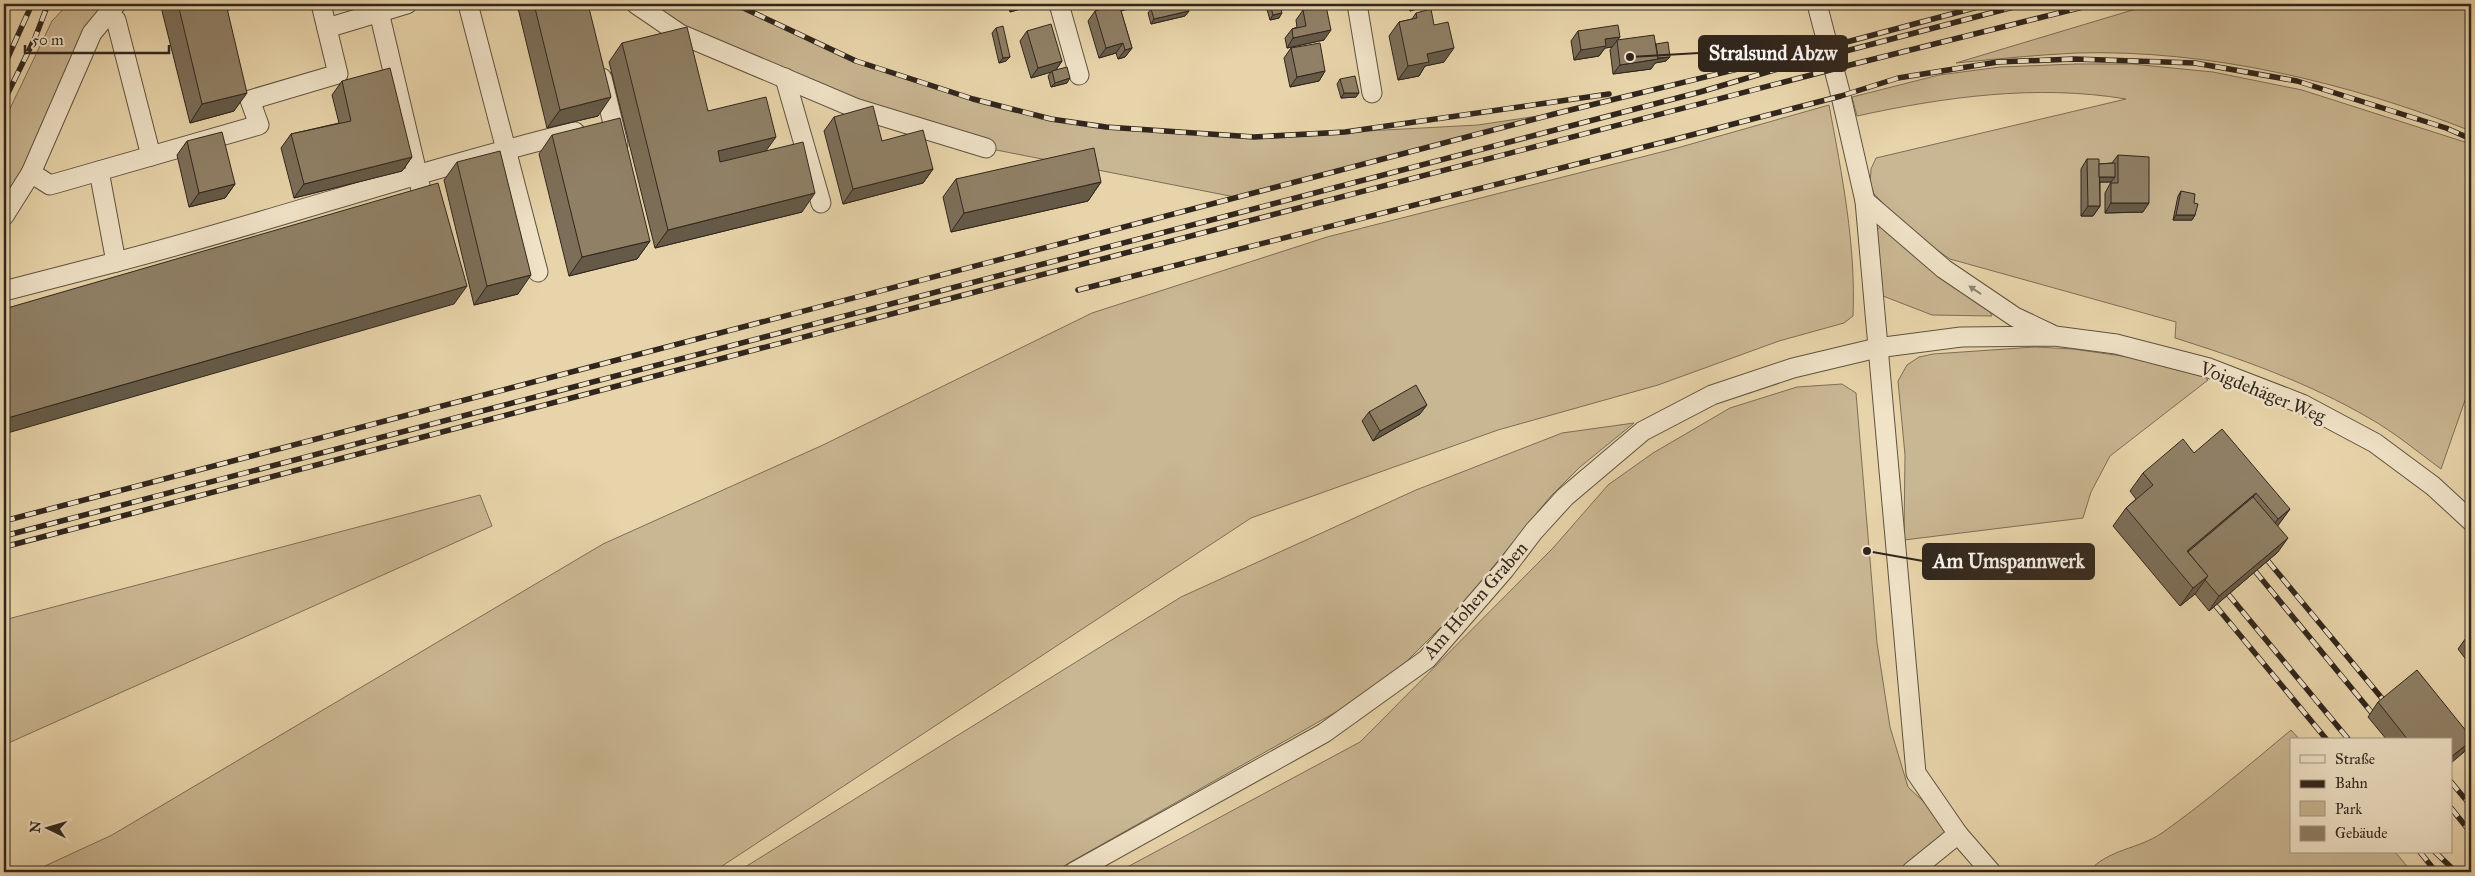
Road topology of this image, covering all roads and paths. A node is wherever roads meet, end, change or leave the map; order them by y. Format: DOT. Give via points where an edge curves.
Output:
graph roads {
  1 [pos="321,4"];
  2 [pos="407,4"];
  3 [pos="468,4"];
  4 [pos="636,4"];
  5 [pos="1059,4"];
  6 [pos="1357,4"];
  7 [pos="1817,4"];
  8 [pos="116,12"];
  9 [pos="379,12"];
  10 [pos="327,28"];
  11 [pos="598,59"];
  12 [pos="1079,74"];
  13 [pos="785,78"];
  14 [pos="1372,93"];
  15 [pos="613,123"];
  16 [pos="986,148"];
  17 [pos="505,149"];
  18 [pos="151,156"];
  19 [pos="622,162"];
  20 [pos="99,171"];
  21 [pos="31,172"];
  22 [pos="417,174"];
  23 [pos="422,194"];
  24 [pos="1865,201"];
  25 [pos="821,203"];
  26 [pos="4,216"];
  27 [pos="116,262"];
  28 [pos="538,272"];
  29 [pos="4,291"];
  30 [pos="2054,336"];
  31 [pos="1876,348"];
  32 [pos="2471,521"];
  33 [pos="1958,834"];
  34 [pos="1074,872"];
  35 [pos="1910,872"];
  36 [pos="1991,872"];
  1 -- 10 [label="street"];
  2 -- 9 [label="street"];
  3 -- 17 [label="street"];
  4 -- 13 [label="street" via="680,34"];
  5 -- 12 [label="street"];
  6 -- 14 [label="street"];
  7 -- 24 [label="street"];
  8 -- 18 [label="street"];
  8 -- 21 [label="street" via="92,33"];
  9 -- 10 [label="street"];
  9 -- 22 [label="street"];
  10 -- 18 [label="street" via="338,74 250,100 258,125"];
  11 -- 15 [label="street"];
  13 -- 16 [label="street" via="856,108"];
  13 -- 25 [label="street"];
  15 -- 17 [label="street"];
  15 -- 19 [label="street"];
  17 -- 22 [label="street"];
  17 -- 28 [label="street"];
  18 -- 20 [label="street"];
  20 -- 21 [label="street" via="50,185"];
  20 -- 27 [label="street"];
  21 -- 26 [label="street"];
  22 -- 23 [label="street"];
  22 -- 27 [label="street" via="224,234"];
  30 -- 24 [label="street, Voigdehäger Weg, one-way" via="2016,317 1944,269"];
  24 -- 31 [label="street"];
  27 -- 29 [label="street"];
  30 -- 31 [label="street, Voigdehäger Weg" via="1961,337"];
  30 -- 32 [label="street, Voigdehäger Weg" via="2160,354 2209,368 2302,404 2375,443 2433,486"];
  31 -- 33 [label="street" via="1916,773"];
  31 -- 34 [label="street, Am Hohen Graben" via="1794,368 1712,395 1643,431 1565,497 1427,659 1324,733"];
  33 -- 35 [label="street"];
  33 -- 36 [label="street"];
}
